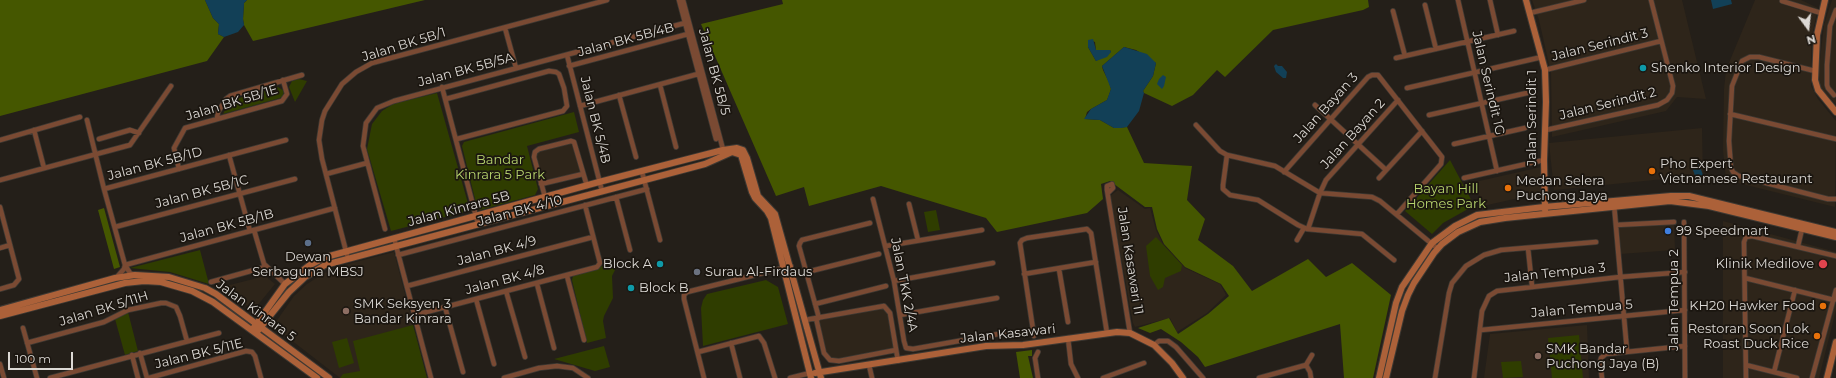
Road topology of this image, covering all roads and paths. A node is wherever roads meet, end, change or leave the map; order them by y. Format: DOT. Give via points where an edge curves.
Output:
graph roads {
  1 [pos="607,0"];
  2 [pos="679,0"];
  3 [pos="683,0"];
  4 [pos="1458,0"];
  5 [pos="1490,0"];
  6 [pos="1526,0"];
  7 [pos="1584,0"];
  8 [pos="1651,0"];
  9 [pos="1782,0"];
  10 [pos="1825,0"];
  11 [pos="1425,5"];
  12 [pos="1836,10"];
  13 [pos="1394,11"];
  14 [pos="1530,13"];
  15 [pos="1821,13"];
  16 [pos="685,23"];
  17 [pos="505,28"];
  18 [pos="1514,31"];
  19 [pos="688,34"];
  20 [pos="1498,35"];
  21 [pos="1661,41"];
  22 [pos="1468,42"];
  23 [pos="1436,49"];
  24 [pos="567,55"];
  25 [pos="1405,56"];
  26 [pos="1542,57"];
  27 [pos="1396,58"];
  28 [pos="569,66"];
  29 [pos="516,68"];
  30 [pos="1545,70"];
  31 [pos="1815,71"];
  32 [pos="1475,73"];
  33 [pos="698,74"];
  34 [pos="302,75"];
  35 [pos="283,80"];
  36 [pos="660,85"];
  37 [pos="171,86"];
  38 [pos="442,88"];
  39 [pos="1408,88"];
  40 [pos="1527,93"];
  41 [pos="1835,94"];
  42 [pos="620,95"];
  43 [pos="446,99"];
  44 [pos="1398,100"];
  45 [pos="1828,101"];
  46 [pos="1482,103"];
  47 [pos="1315,105"];
  48 [pos="580,106"];
  49 [pos="1836,112"];
  50 [pos="1730,114"];
  51 [pos="1429,115"];
  52 [pos="80,117"];
  53 [pos="218,118"];
  54 [pos="1330,119"];
  55 [pos="87,120"];
  56 [pos="1196,125"];
  57 [pos="1525,128"];
  58 [pos="34,130"];
  59 [pos="1546,130"];
  60 [pos="1422,131"];
  61 [pos="139,133"];
  62 [pos="1489,136"];
  63 [pos="100,139"];
  64 [pos="457,139"];
  65 [pos="716,139"];
  66 [pos="1836,139"];
  67 [pos="0,140"];
  68 [pos="286,140"];
  69 [pos="1454,144"];
  70 [pos="1358,145"];
  71 [pos="676,147"];
  72 [pos="724,152"];
  73 [pos="95,154"];
  74 [pos="229,155"];
  75 [pos="1227,156"];
  76 [pos="636,157"];
  77 [pos="1544,160"];
  78 [pos="367,163"];
  79 [pos="44,168"];
  80 [pos="179,169"];
  81 [pos="1386,170"];
  82 [pos="1498,170"];
  83 [pos="642,172"];
  84 [pos="1284,172"];
  85 [pos="326,174"];
  86 [pos="584,174"];
  87 [pos="1379,178"];
  88 [pos="1464,178"];
  89 [pos="295,179"];
  90 [pos="0,180"];
  91 [pos="644,180"];
  92 [pos="599,182"];
  93 [pos="541,184"];
  94 [pos="587,186"];
  95 [pos="104,189"];
  96 [pos="647,189"];
  97 [pos="602,191"];
  98 [pos="1108,193"];
  99 [pos="1320,193"];
  100 [pos="240,194"];
  101 [pos="545,197"];
  102 [pos="616,197"];
  103 [pos="873,198"];
  104 [pos="1836,199"];
  105 [pos="909,204"];
  106 [pos="1614,204"];
  107 [pos="585,205"];
  108 [pos="1544,207"];
  109 [pos="0,208"];
  110 [pos="335,208"];
  111 [pos="1397,214"];
  112 [pos="1545,214"];
  113 [pos="476,216"];
  114 [pos="1674,222"];
  115 [pos="1684,222"];
  116 [pos="870,223"];
  117 [pos="478,224"];
  118 [pos="1616,225"];
  119 [pos="114,227"];
  120 [pos="1306,228"];
  121 [pos="385,229"];
  122 [pos="1802,229"];
  123 [pos="982,230"];
  124 [pos="252,231"];
  125 [pos="1836,231"];
  126 [pos="593,237"];
  127 [pos="1836,237"];
  128 [pos="394,238"];
  129 [pos="660,240"];
  130 [pos="918,240"];
  131 [pos="1297,240"];
  132 [pos="1596,242"];
  133 [pos="1432,243"];
  134 [pos="10,246"];
  135 [pos="396,246"];
  136 [pos="886,246"];
  137 [pos="1798,246"];
  138 [pos="0,248"];
  139 [pos="1528,248"];
  140 [pos="1438,249"];
  141 [pos="346,250"];
  142 [pos="630,250"];
  143 [pos="879,254"];
  144 [pos="398,255"];
  145 [pos="1836,256"];
  146 [pos="348,258"];
  147 [pos="1394,260"];
  148 [pos="1096,262"];
  149 [pos="993,264"];
  150 [pos="125,265"];
  151 [pos="790,266"];
  152 [pos="265,267"];
  153 [pos="783,268"];
  154 [pos="1059,269"];
  155 [pos="807,272"];
  156 [pos="1685,272"];
  157 [pos="1024,274"];
  158 [pos="135,275"];
  159 [pos="567,276"];
  160 [pos="1620,277"];
  161 [pos="115,278"];
  162 [pos="1745,278"];
  163 [pos="894,280"];
  164 [pos="211,282"];
  165 [pos="285,284"];
  166 [pos="537,284"];
  167 [pos="407,286"];
  168 [pos="886,286"];
  169 [pos="1532,286"];
  170 [pos="0,289"];
  171 [pos="1795,290"];
  172 [pos="1836,290"];
  173 [pos="506,291"];
  174 [pos="997,298"];
  175 [pos="476,299"];
  176 [pos="1834,300"];
  177 [pos="815,304"];
  178 [pos="446,307"];
  179 [pos="0,310"];
  180 [pos="1685,310"];
  181 [pos="245,315"];
  182 [pos="415,315"];
  183 [pos="900,315"];
  184 [pos="0,316"];
  185 [pos="1624,316"];
  186 [pos="265,317"];
  187 [pos="817,318"];
  188 [pos="805,320"];
  189 [pos="1068,322"];
  190 [pos="258,326"];
  191 [pos="23,328"];
  192 [pos="1481,330"];
  193 [pos="254,331"];
  194 [pos="219,333"];
  195 [pos="1004,333"];
  196 [pos="1107,333"];
  197 [pos="1130,333"];
  198 [pos="272,336"];
  199 [pos="1034,336"];
  200 [pos="1068,338"];
  201 [pos="584,340"];
  202 [pos="187,341"];
  203 [pos="954,341"];
  204 [pos="1836,342"];
  205 [pos="28,343"];
  206 [pos="731,343"];
  207 [pos="1154,344"];
  208 [pos="1685,346"];
  209 [pos="554,348"];
  210 [pos="896,350"];
  211 [pos="956,351"];
  212 [pos="1627,351"];
  213 [pos="698,352"];
  214 [pos="1038,352"];
  215 [pos="136,354"];
  216 [pos="1312,355"];
  217 [pos="524,357"];
  218 [pos="898,360"];
  219 [pos="1144,363"];
  220 [pos="0,364"];
  221 [pos="494,364"];
  222 [pos="869,365"];
  223 [pos="1306,365"];
  224 [pos="1746,365"];
  225 [pos="1,370"];
  226 [pos="462,372"];
  227 [pos="1774,372"];
  228 [pos="820,375"];
  229 [pos="810,376"];
  230 [pos="4,378"];
  231 [pos="37,378"];
  232 [pos="50,378"];
  233 [pos="138,378"];
  234 [pos="148,378"];
  235 [pos="261,378"];
  236 [pos="317,378"];
  237 [pos="329,378"];
  238 [pos="431,378"];
  239 [pos="504,378"];
  240 [pos="588,378"];
  241 [pos="704,378"];
  242 [pos="740,378"];
  243 [pos="775,378"];
  244 [pos="790,378"];
  245 [pos="871,378"];
  246 [pos="1038,378"];
  247 [pos="1078,378"];
  248 [pos="1103,378"];
  249 [pos="1183,378"];
  250 [pos="1203,378"];
  251 [pos="1262,378"];
  252 [pos="1311,378"];
  253 [pos="1378,378"];
  254 [pos="1386,378"];
  255 [pos="1435,378"];
  256 [pos="1474,378"];
  257 [pos="1602,378"];
  258 [pos="1685,378"];
  259 [pos="1746,378"];
  260 [pos="1797,378"];
  261 [pos="1812,378"];
  262 [pos="1827,378"];
  1 -- 17 [label="street, Jalan BK 5B/1"];
  2 -- 16 [label="street, Jalan BK 5B/5"];
  3 -- 72 [label="street, Jalan BK 5B/5"];
  4 -- 22 [label="street, Jalan Serindit 1G"];
  5 -- 20 [label="street"];
  6 -- 14 [label="street, Jalan Serindit 1"];
  7 -- 14 [label="street"];
  8 -- 21 [label="street, Jalan Serindit 2"];
  9 -- 15 [label="street"];
  10 -- 15 [label="street"];
  11 -- 23 [label="street"];
  12 -- 41 [label="street" via="1830,26 1827,65 1827,85"];
  13 -- 25 [label="street"];
  14 -- 26 [label="street, Jalan Serindit 1"];
  15 -- 31 [label="street"];
  16 -- 19 [label="street, Jalan BK 5B/5"];
  16 -- 24 [label="street, Jalan BK 5B/5A"];
  17 -- 29 [label="street"];
  17 -- 85 [label="street, Jalan BK 5B/1" via="372,63 346,79 335,92 322,120 319,140"];
  18 -- 20 [label="street"];
  19 -- 28 [label="street, Jalan BK 5B/4B"];
  19 -- 33 [label="street, Jalan BK 5B/5"];
  20 -- 22 [label="street"];
  21 -- 30 [label="street, Jalan Serindit 3"];
  21 -- 59 [label="street, Jalan Serindit 2" via="1673,86 1667,100 1658,105"];
  22 -- 23 [label="street"];
  22 -- 32 [label="street, Jalan Serindit 1G"];
  23 -- 25 [label="street"];
  24 -- 28 [label="street, Jalan BK 5/4B"];
  24 -- 29 [label="street, Jalan BK 5B/5A"];
  25 -- 27 [label="street"];
  26 -- 30 [label="street, Jalan Serindit 1"];
  26 -- 32 [label="street"];
  28 -- 48 [label="street, Jalan BK 5/4B"];
  29 -- 38 [label="street, Jalan BK 5B/5A"];
  30 -- 59 [label="street, Jalan Serindit 1"];
  31 -- 45 [label="street" via="1816,85"];
  31 -- 50 [label="street" via="1759,57 1750,57 1742,61 1733,80"];
  32 -- 39 [label="street"];
  32 -- 46 [label="street, Jalan Serindit 1G"];
  33 -- 36 [label="street"];
  33 -- 65 [label="street, Jalan BK 5B/5"];
  34 -- 35 [label="street"];
  35 -- 53 [label="street" via="228,97 218,112"];
  35 -- 53 [label="street, Jalan BK 5B/1E" via="287,94 282,101"];
  36 -- 42 [label="street"];
  36 -- 71 [label="street"];
  37 -- 61 [label="street"];
  38 -- 43 [label="street"];
  38 -- 78 [label="street, Jalan BK 5B/5A" via="394,100 377,108 364,130 362,146"];
  40 -- 46 [label="street"];
  41 -- 45 [label="street"];
  42 -- 48 [label="street"];
  42 -- 76 [label="street"];
  43 -- 64 [label="street"];
  43 -- 64 [label="street" via="549,71 559,74 564,88 567,106 563,111"];
  44 -- 54 [label="street, Jalan Bayan 3" via="1378,75 1372,75"];
  44 -- 60 [label="street"];
  44 -- 70 [label="street, Jalan Bayan 2"];
  45 -- 49 [label="street"];
  46 -- 51 [label="street"];
  46 -- 62 [label="street, Jalan Serindit 1G"];
  47 -- 54 [label="street"];
  48 -- 92 [label="street, Jalan BK 5/4B"];
  50 -- 66 [label="street"];
  50 -- 104 [label="street" via="1731,168 1735,174"];
  52 -- 58 [label="street"];
  53 -- 80 [label="street, Jalan BK 5B/1E" via="184,128 174,148"];
  54 -- 70 [label="street"];
  54 -- 84 [label="street, Jalan Bayan 3"];
  55 -- 73 [label="street"];
  56 -- 75 [label="street"];
  57 -- 62 [label="street"];
  58 -- 67 [label="street"];
  58 -- 79 [label="street"];
  59 -- 77 [label="street, Jalan Serindit 1"];
  60 -- 81 [label="street"];
  60 -- 111 [label="street" via="1443,160"];
  61 -- 63 [label="street" via="130,130"];
  61 -- 73 [label="street" via="130,145"];
  62 -- 69 [label="street"];
  62 -- 82 [label="street, Jalan Serindit 1G"];
  64 -- 113 [label="street"];
  68 -- 74 [label="street, Jalan BK 5B/1D"];
  70 -- 81 [label="street"];
  70 -- 99 [label="street, Jalan Bayan 2" via="1331,173"];
  72 -- 83 [label="street, Jalan Kinrara 5B"];
  72 -- 91 [label="street, Jalan Kinrara 5B" via="705,164"];
  72 -- 151 [label="street" via="737,148 745,154 758,196 775,214"];
  72 -- 153 [label="street" via="736,152 743,158 752,192 771,218"];
  73 -- 79 [label="street"];
  73 -- 95 [label="street"];
  74 -- 80 [label="street, Jalan BK 5B/1D"];
  74 -- 100 [label="street"];
  75 -- 84 [label="street" via="1269,164"];
  75 -- 120 [label="street" via="1223,185 1226,193 1258,200"];
  77 -- 82 [label="street"];
  77 -- 108 [label="street, Jalan Serindit 1"];
  78 -- 85 [label="street"];
  78 -- 121 [label="street, Jalan BK 5B/5A"];
  79 -- 90 [label="street"];
  80 -- 95 [label="street, Jalan BK 5B/1D"];
  81 -- 87 [label="street"];
  82 -- 88 [label="street"];
  83 -- 91 [label="street"];
  83 -- 92 [label="street, Jalan Kinrara 5B"];
  84 -- 99 [label="street"];
  85 -- 110 [label="street, Jalan BK 5B/1"];
  86 -- 93 [label="street"];
  86 -- 93 [label="street" via="574,142 553,145 535,152"];
  86 -- 94 [label="street"];
  89 -- 100 [label="street, Jalan BK 5B/1C"];
  91 -- 96 [label="street"];
  91 -- 97 [label="street, Jalan Kinrara 5B"];
  92 -- 94 [label="street, Jalan Kinrara 5B"];
  92 -- 97 [label="street, Jalan BK 5/4B"];
  93 -- 101 [label="street"];
  94 -- 101 [label="street, Jalan Kinrara 5B"];
  95 -- 119 [label="street, Jalan BK 5B/1D"];
  96 -- 102 [label="street, Jalan BK 4/10"];
  96 -- 129 [label="street"];
  97 -- 117 [label="street, Jalan Kinrara 5B"];
  98 -- 197 [label="street, Jalan Kasawari 11"];
  99 -- 111 [label="street" via="1372,198"];
  99 -- 120 [label="street, Jalan Bayan 2"];
  100 -- 119 [label="street, Jalan BK 5B/1C"];
  100 -- 124 [label="street"];
  101 -- 113 [label="street, Jalan Kinrara 5B"];
  102 -- 107 [label="street, Jalan BK 4/10"];
  102 -- 142 [label="street"];
  103 -- 136 [label="street, Jalan TKK 2/4A"];
  105 -- 130 [label="street"];
  106 -- 108 [label="street"];
  106 -- 112 [label="street"];
  106 -- 118 [label="street"];
  106 -- 122 [label="street" via="1689,202"];
  106 -- 125 [label="street" via="1689,196"];
  107 -- 126 [label="street"];
  107 -- 144 [label="street, Jalan BK 4/10"];
  108 -- 112 [label="street, Jalan Serindit 1"];
  108 -- 133 [label="street" via="1477,215 1455,226"];
  109 -- 134 [label="street"];
  110 -- 124 [label="street, Jalan BK 5B/1B"];
  110 -- 141 [label="street, Jalan BK 5B/1"];
  111 -- 133 [label="street"];
  112 -- 140 [label="street" via="1480,222 1458,232"];
  113 -- 117 [label="street"];
  113 -- 128 [label="street, Jalan Kinrara 5B"];
  114 -- 118 [label="street"];
  115 -- 156 [label="street, Jalan Tempua 2"];
  116 -- 155 [label="street" via="802,240 799,246"];
  117 -- 135 [label="street, Jalan Kinrara 5B"];
  118 -- 160 [label="street"];
  119 -- 150 [label="street, Jalan BK 5B/1D"];
  120 -- 131 [label="street, Jalan Bayan 2"];
  120 -- 147 [label="street" via="1362,234"];
  122 -- 127 [label="street"];
  122 -- 137 [label="street"];
  123 -- 130 [label="street"];
  124 -- 150 [label="street, Jalan BK 5B/1B"];
  124 -- 152 [label="street"];
  126 -- 159 [label="street, Jalan BK 4/8" via="600,263 595,268"];
  126 -- 167 [label="street, Jalan BK 4/9"];
  128 -- 135 [label="street"];
  128 -- 141 [label="street, Jalan Kinrara 5B"];
  130 -- 136 [label="street"];
  132 -- 139 [label="street"];
  133 -- 140 [label="street"];
  133 -- 253 [label="street" via="1398,295"];
  134 -- 138 [label="street"];
  134 -- 170 [label="street" via="18,282"];
  135 -- 144 [label="street"];
  135 -- 146 [label="street, Jalan Kinrara 5B"];
  136 -- 163 [label="street, Jalan TKK 2/4A"];
  137 -- 145 [label="street"];
  137 -- 162 [label="street" via="1752,236 1746,237"];
  139 -- 169 [label="street"];
  139 -- 255 [label="street" via="1501,250 1484,255 1458,274 1452,283 1446,304"];
  140 -- 254 [label="street" via="1408,295"];
  141 -- 146 [label="street, Jalan BK 5B/1"];
  141 -- 165 [label="street, Jalan Kinrara 5B" via="314,262"];
  143 -- 155 [label="street"];
  144 -- 167 [label="street"];
  146 -- 186 [label="street, Jalan Kinrara 5B" via="325,265 305,277"];
  148 -- 154 [label="street"];
  148 -- 157 [label="street" via="1092,233 1087,229 1027,238 1020,244"];
  148 -- 196 [label="street"];
  149 -- 163 [label="street"];
  150 -- 158 [label="street" via="130,273"];
  150 -- 161 [label="street"];
  151 -- 153 [label="street"];
  151 -- 188 [label="street"];
  152 -- 164 [label="street"];
  152 -- 165 [label="street"];
  153 -- 213 [label="street" via="684,295"];
  153 -- 229 [label="street"];
  154 -- 157 [label="street"];
  154 -- 189 [label="street"];
  155 -- 177 [label="street"];
  156 -- 160 [label="street, Jalan Tempua 3"];
  156 -- 180 [label="street, Jalan Tempua 2"];
  157 -- 199 [label="street"];
  158 -- 161 [label="street, Jalan Kinrara 5"];
  158 -- 181 [label="street, Jalan Kinrara 5" via="169,276 188,282 216,294"];
  159 -- 166 [label="street, Jalan BK 4/8"];
  159 -- 201 [label="street"];
  160 -- 169 [label="street, Jalan Tempua 3"];
  160 -- 185 [label="street"];
  161 -- 179 [label="street, Jalan Kinrara 5"];
  162 -- 171 [label="street"];
  162 -- 224 [label="street"];
  163 -- 183 [label="street, Jalan TKK 2/4A"];
  165 -- 186 [label="street, Jalan Kinrara 5B"];
  166 -- 173 [label="street, Jalan BK 4/8"];
  166 -- 209 [label="street"];
  167 -- 182 [label="street"];
  168 -- 177 [label="street"];
  169 -- 192 [label="street, Jalan Tempua 3" via="1503,289 1492,294 1484,304"];
  171 -- 176 [label="street"];
  171 -- 227 [label="street"];
  172 -- 176 [label="street"];
  173 -- 175 [label="street, Jalan BK 4/8"];
  173 -- 217 [label="street"];
  174 -- 183 [label="street"];
  175 -- 178 [label="street, Jalan BK 4/8"];
  175 -- 221 [label="street"];
  176 -- 261 [label="street"];
  177 -- 187 [label="street"];
  178 -- 182 [label="street, Jalan BK 4/8"];
  178 -- 226 [label="street"];
  180 -- 185 [label="street, Jalan Tempua 5"];
  180 -- 208 [label="street, Jalan Tempua 2"];
  181 -- 186 [label="street"];
  181 -- 190 [label="street, Jalan Kinrara 5"];
  182 -- 238 [label="street"];
  183 -- 203 [label="street, Jalan TKK 2/4A" via="906,348"];
  184 -- 193 [label="street, Jalan Kinrara 5" via="144,280 192,290"];
  185 -- 192 [label="street, Jalan Tempua 5"];
  185 -- 212 [label="street"];
  186 -- 190 [label="street, Jalan Kinrara 5B"];
  186 -- 198 [label="street"];
  187 -- 188 [label="street"];
  187 -- 210 [label="street" via="824,353 830,360 839,361"];
  187 -- 210 [label="street" via="884,306 890,313"];
  188 -- 228 [label="street"];
  190 -- 193 [label="street, Jalan Kinrara 5B"];
  190 -- 198 [label="street, Jalan Kinrara 5"];
  191 -- 205 [label="street"];
  192 -- 256 [label="street, Jalan Tempua 3"];
  193 -- 236 [label="street, Jalan Kinrara 5"];
  194 -- 202 [label="street"];
  195 -- 203 [label="street, Jalan TKK 2/4A"];
  196 -- 197 [label="street, Jalan Kasawari"];
  196 -- 200 [label="street, Jalan Kasawari"];
  197 -- 207 [label="street, Jalan Kasawari"];
  198 -- 237 [label="street, Jalan Kinrara 5"];
  200 -- 211 [label="street, Jalan Kasawari"];
  200 -- 247 [label="street" via="1071,364"];
  202 -- 205 [label="street, Jalan BK 5/11H" via="176,307 161,303 128,310 104,322"];
  202 -- 215 [label="street"];
  203 -- 211 [label="street"];
  204 -- 262 [label="street"];
  205 -- 231 [label="street"];
  206 -- 213 [label="street"];
  206 -- 242 [label="street"];
  206 -- 243 [label="street" via="755,336 762,338"];
  207 -- 249 [label="street, Jalan Kasawari"];
  207 -- 250 [label="street" via="1168,341"];
  208 -- 212 [label="street"];
  208 -- 258 [label="street, Jalan Tempua 2"];
  210 -- 218 [label="street"];
  211 -- 218 [label="street, Jalan Kasawari"];
  212 -- 257 [label="street" via="1603,355 1600,362"];
  213 -- 241 [label="street"];
  214 -- 246 [label="street" via="1035,358"];
  215 -- 232 [label="street"];
  215 -- 233 [label="street"];
  215 -- 234 [label="street"];
  216 -- 223 [label="street"];
  218 -- 222 [label="street, Jalan Kasawari"];
  219 -- 248 [label="street"];
  220 -- 225 [label="street"];
  222 -- 228 [label="street, Jalan Kasawari"];
  222 -- 245 [label="street"];
  223 -- 251 [label="street"];
  223 -- 252 [label="street"];
  224 -- 227 [label="street"];
  224 -- 259 [label="street"];
  225 -- 230 [label="street"];
  227 -- 260 [label="street"];
  228 -- 229 [label="street, Jalan Kasawari"];
  229 -- 244 [label="street"];
  234 -- 235 [label="street, Jalan BK 5/11E" via="246,351 252,352 255,356"];
  239 -- 240 [label="street" via="539,368 557,366 573,368"];
}
